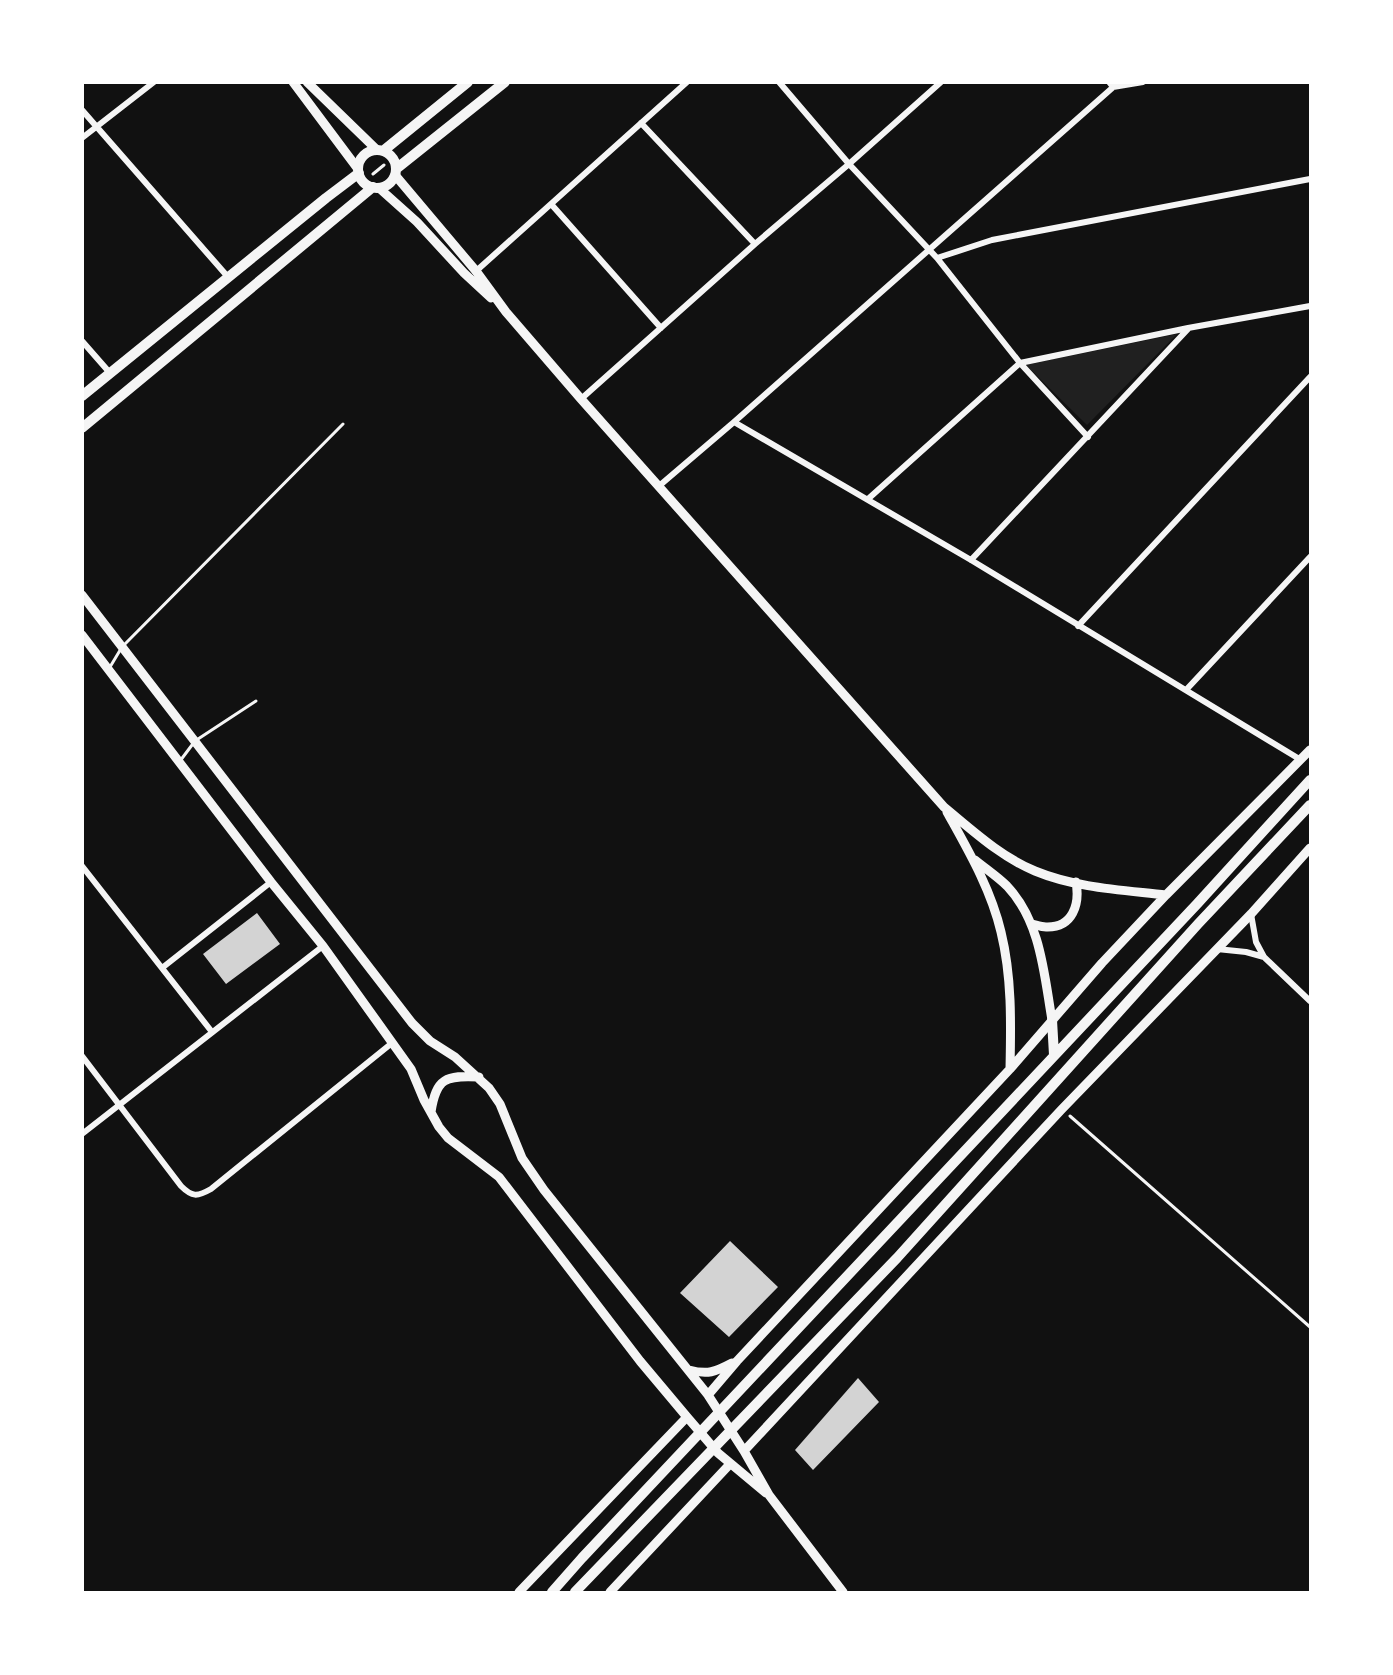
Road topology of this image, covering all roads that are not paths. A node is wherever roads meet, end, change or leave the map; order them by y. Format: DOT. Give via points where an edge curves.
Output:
graph roads {
  1 [pos="154,82"];
  2 [pos="293,82"];
  3 [pos="307,82"];
  4 [pos="468,82"];
  5 [pos="506,82"];
  6 [pos="687,82"];
  7 [pos="779,82"];
  8 [pos="941,82"];
  9 [pos="1143,82"];
  10 [pos="1114,84"];
  11 [pos="82,110"];
  12 [pos="641,123"];
  13 [pos="97,126"];
  14 [pos="82,138"];
  15 [pos="380,151"];
  16 [pos="849,164"];
  17 [pos="358,171"];
  18 [pos="395,172"];
  19 [pos="1311,179"];
  20 [pos="376,187"];
  21 [pos="551,204"];
  22 [pos="755,244"];
  23 [pos="929,250"];
  24 [pos="937,258"];
  25 [pos="473,275"];
  26 [pos="228,276"];
  27 [pos="1311,306"];
  28 [pos="661,328"];
  29 [pos="1188,328"];
  30 [pos="82,341"];
  31 [pos="1020,363"];
  32 [pos="110,373"];
  33 [pos="1311,377"];
  34 [pos="82,396"];
  35 [pos="580,399"];
  36 [pos="734,422"];
  37 [pos="343,424"];
  38 [pos="82,428"];
  39 [pos="1088,437"];
  40 [pos="659,486"];
  41 [pos="868,499"];
  42 [pos="1311,557"];
  43 [pos="971,560"];
  44 [pos="82,595"];
  45 [pos="1078,626"];
  46 [pos="82,635"];
  47 [pos="122,647"];
  48 [pos="109,669"];
  49 [pos="1186,690"];
  50 [pos="256,701"];
  51 [pos="195,741"];
  52 [pos="1311,750"];
  53 [pos="1301,760"];
  54 [pos="180,762"];
  55 [pos="1311,780"];
  56 [pos="1311,805"];
  57 [pos="944,807"];
  58 [pos="1311,848"];
  59 [pos="973,858"];
  60 [pos="82,866"];
  61 [pos="271,882"];
  62 [pos="1076,882"];
  63 [pos="1166,895"];
  64 [pos="1251,914"];
  65 [pos="1031,924"];
  66 [pos="323,946"];
  67 [pos="1217,949"];
  68 [pos="1264,957"];
  69 [pos="162,968"];
  70 [pos="1311,1001"];
  71 [pos="1052,1020"];
  72 [pos="212,1032"];
  73 [pos="392,1043"];
  74 [pos="1054,1055"];
  75 [pos="82,1056"];
  76 [pos="1010,1069"];
  77 [pos="479,1077"];
  78 [pos="120,1104"];
  79 [pos="430,1112"];
  80 [pos="82,1134"];
  81 [pos="736,1361"];
  82 [pos="689,1370"];
  83 [pos="708,1395"];
  84 [pos="687,1417"];
  85 [pos="744,1451"];
  86 [pos="730,1464"];
  87 [pos="769,1495"];
  88 [pos="519,1593"];
  89 [pos="552,1593"];
  90 [pos="575,1593"];
  91 [pos="610,1593"];
  92 [pos="843,1593"];
  1 -- 13 [label="street"];
  2 -- 17 [label="main road"];
  3 -- 15 [label="main road"];
  4 -- 15 [label="main road"];
  5 -- 18 [label="main road"];
  6 -- 12 [label="street"];
  7 -- 16 [label="street"];
  8 -- 16 [label="street"];
  9 -- 10 [label="street"];
  10 -- 23 [label="street"];
  11 -- 13 [label="street"];
  12 -- 21 [label="street"];
  12 -- 22 [label="street"];
  13 -- 14 [label="street"];
  13 -- 26 [label="street"];
  15 -- 17 [label="main road" via="364,156"];
  15 -- 18 [label="main road" via="392,158"];
  16 -- 22 [label="street"];
  16 -- 23 [label="street"];
  17 -- 20 [label="main road" via="363,182"];
  17 -- 26 [label="main road"];
  18 -- 20 [label="main road" via="389,184"];
  18 -- 25 [label="main road"];
  19 -- 24 [label="street" via="992,240"];
  20 -- 25 [label="main road"];
  20 -- 38 [label="main road"];
  21 -- 25 [label="street"];
  21 -- 28 [label="street"];
  22 -- 28 [label="street"];
  23 -- 24 [label="street"];
  23 -- 36 [label="street"];
  24 -- 31 [label="street"];
  25 -- 35 [label="main road"];
  26 -- 32 [label="main road"];
  27 -- 29 [label="street"];
  28 -- 35 [label="street"];
  29 -- 31 [label="street"];
  29 -- 39 [label="street"];
  30 -- 32 [label="street"];
  31 -- 39 [label="street"];
  31 -- 41 [label="street"];
  32 -- 34 [label="main road"];
  33 -- 45 [label="street"];
  35 -- 40 [label="main road"];
  36 -- 40 [label="street"];
  36 -- 41 [label="street"];
  37 -- 47 [label="lane"];
  39 -- 43 [label="street"];
  40 -- 57 [label="main road"];
  41 -- 43 [label="street"];
  42 -- 49 [label="street"];
  43 -- 45 [label="street"];
  44 -- 47 [label="main road"];
  45 -- 49 [label="street"];
  46 -- 48 [label="main road"];
  47 -- 48 [label="lane"];
  47 -- 51 [label="main road"];
  48 -- 54 [label="main road"];
  49 -- 53 [label="street"];
  50 -- 51 [label="lane"];
  51 -- 54 [label="lane"];
  51 -- 77 [label="main road" via="412,1023"];
  52 -- 53 [label="main road"];
  53 -- 63 [label="main road"];
  54 -- 61 [label="main road"];
  55 -- 74 [label="main road"];
  56 -- 90 [label="main road" via="1198,924 897,1258"];
  57 -- 59 [label="main road"];
  57 -- 62 [label="main road" via="1011,858 1035,871"];
  58 -- 64 [label="main road"];
  59 -- 65 [label="main road" via="1006,885"];
  59 -- 76 [label="main road" via="992,901 1007,966"];
  60 -- 69 [label="street"];
  61 -- 66 [label="main road"];
  61 -- 69 [label="street"];
  62 -- 63 [label="main road"];
  62 -- 65 [label="main road" via="1077,904 1070,917 1054,926"];
  63 -- 71 [label="main road"];
  64 -- 67 [label="main road"];
  64 -- 68 [label="street" via="1256,942"];
  65 -- 71 [label="main road" via="1039,946"];
  66 -- 72 [label="street"];
  66 -- 73 [label="main road"];
  67 -- 68 [label="street"];
  67 -- 85 [label="main road" via="1062,1109"];
  68 -- 70 [label="street"];
  69 -- 72 [label="street"];
  71 -- 74 [label="main road"];
  71 -- 76 [label="main road"];
  72 -- 78 [label="street"];
  73 -- 78 [label="street" via="211,1189 196,1195 181,1186"];
  73 -- 79 [label="main road" via="411,1069"];
  74 -- 89 [label="main road"];
  75 -- 78 [label="street"];
  76 -- 81 [label="main road"];
  77 -- 79 [label="main road" via="456,1077 441,1083"];
  77 -- 82 [label="main road" via="500,1104 522,1158 544,1190"];
  78 -- 80 [label="street"];
  79 -- 84 [label="main road" via="448,1137 499,1177"];
  81 -- 82 [label="main road" via="715,1372"];
  81 -- 83 [label="main road"];
  82 -- 83 [label="main road"];
  83 -- 85 [label="main road"];
  84 -- 86 [label="main road"];
  84 -- 88 [label="main road"];
  85 -- 87 [label="main road"];
  86 -- 87 [label="main road"];
  86 -- 91 [label="main road"];
  87 -- 92 [label="main road"];
}
